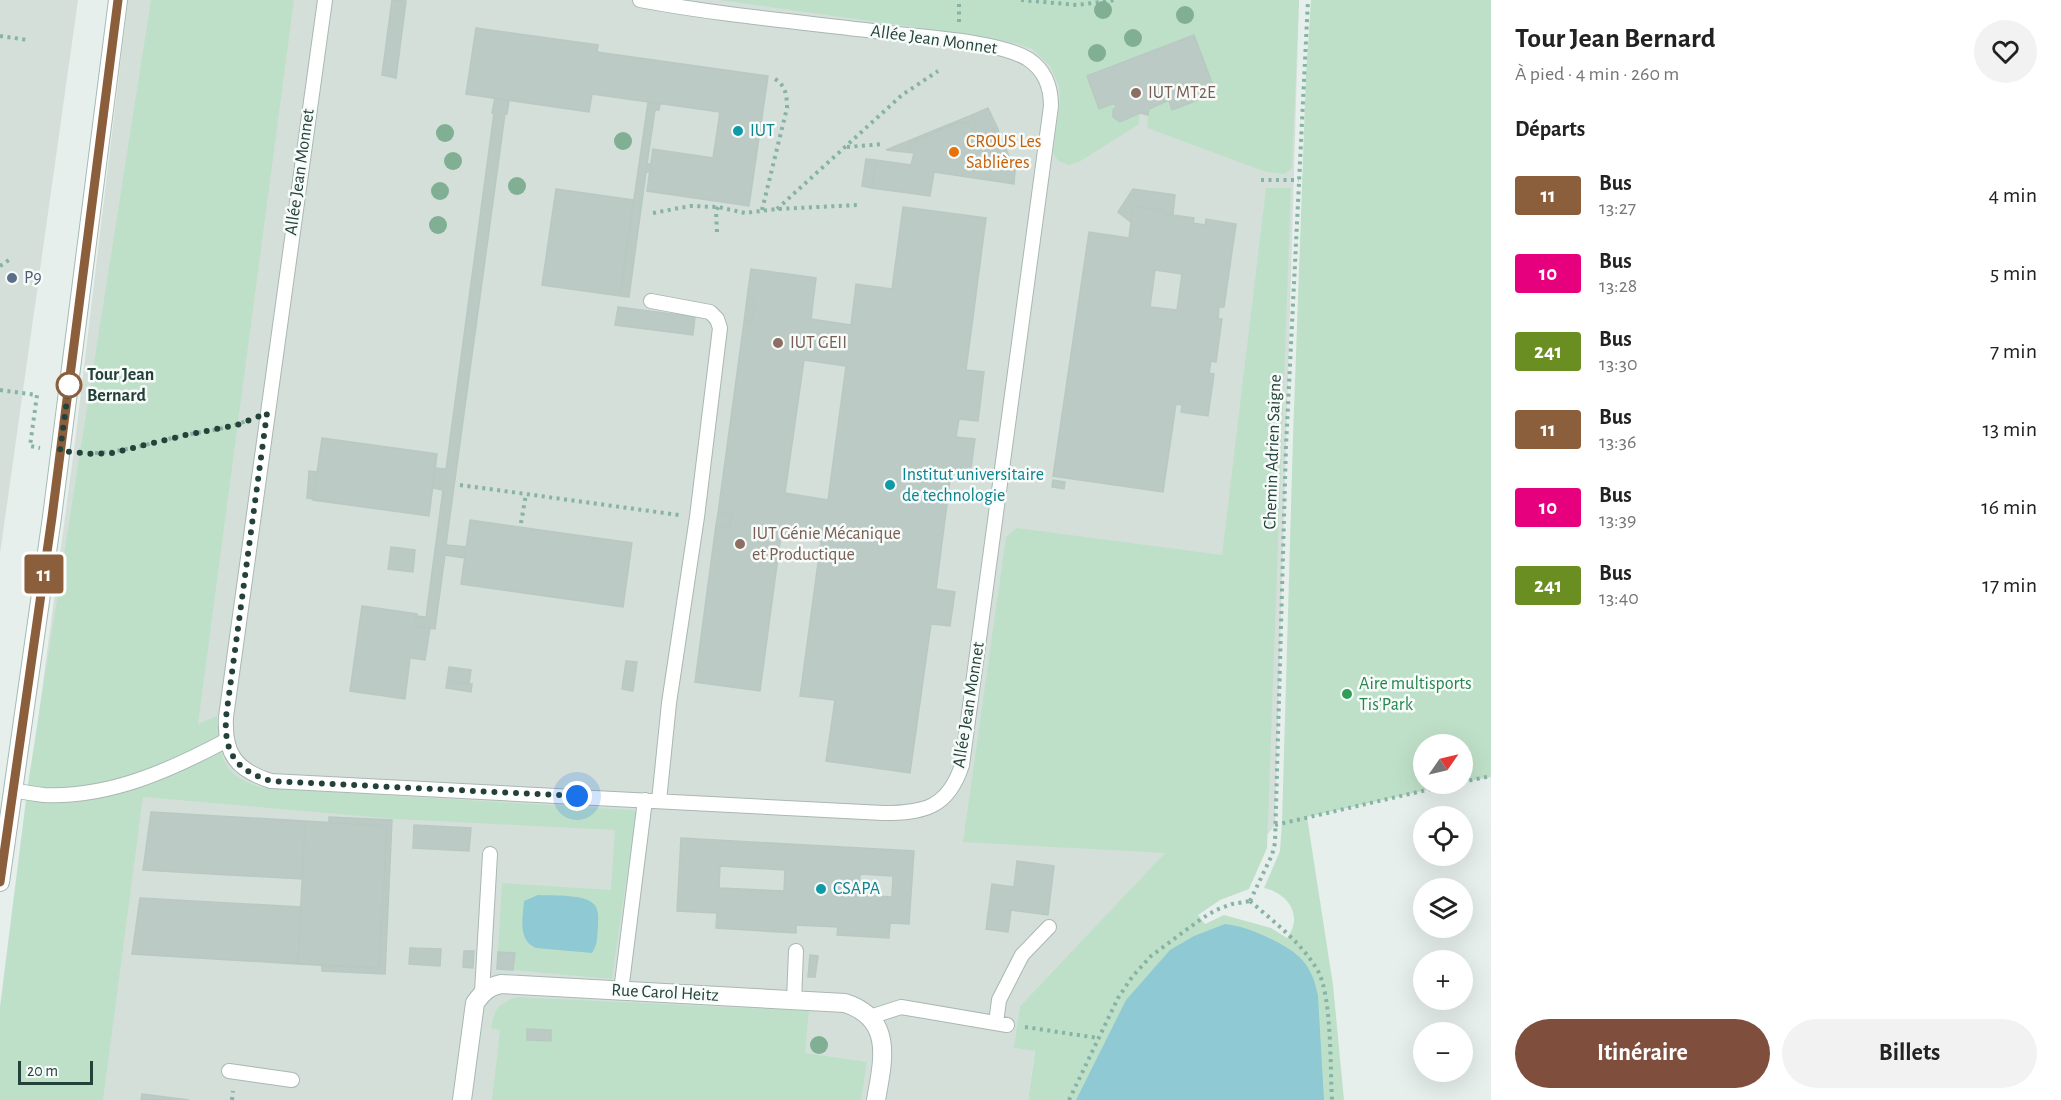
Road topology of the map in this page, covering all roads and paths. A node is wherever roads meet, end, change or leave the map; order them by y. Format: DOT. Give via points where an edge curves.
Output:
graph roads {
  1 [pos="118,0"];
  2 [pos="325,0"];
  3 [pos="640,0"];
  4 [pos="1021,0"];
  5 [pos="1116,0"];
  6 [pos="1308,0"];
  7 [pos="0,36"];
  8 [pos="28,40"];
  9 [pos="938,71"];
  10 [pos="775,79"];
  11 [pos="883,144"];
  12 [pos="846,147"];
  13 [pos="1261,180"];
  14 [pos="1299,180"];
  15 [pos="857,205"];
  16 [pos="718,207"];
  17 [pos="777,209"];
  18 [pos="762,210"];
  19 [pos="653,213"];
  20 [pos="717,232"];
  21 [pos="12,258"];
  22 [pos="0,266"];
  23 [pos="651,301"];
  24 [pos="0,390"];
  25 [pos="267,413"];
  26 [pos="60,451"];
  27 [pos="460,485"];
  28 [pos="526,494"];
  29 [pos="697,517"];
  30 [pos="521,523"];
  31 [pos="227,740"];
  32 [pos="1491,776"];
  33 [pos="1473,780"];
  34 [pos="12,790"];
  35 [pos="1413,793"];
  36 [pos="645,800"];
  37 [pos="659,801"];
  38 [pos="1275,825"];
  39 [pos="490,854"];
  40 [pos="0,882"];
  41 [pos="1250,901"];
  42 [pos="1049,927"];
  43 [pos="796,951"];
  44 [pos="621,991"];
  45 [pos="482,992"];
  46 [pos="794,1000"];
  47 [pos="870,1017"];
  48 [pos="1001,1024"];
  49 [pos="1098,1038"];
  50 [pos="229,1071"];
  51 [pos="292,1080"];
  52 [pos="462,1100"];
  53 [pos="876,1100"];
  54 [pos="1069,1100"];
  55 [pos="1332,1100"];
  1 -- 26 [label="main road"];
  2 -- 25 [label="lane, Allée Jean Monnet"];
  3 -- 37 [label="lane, Allée Jean Monnet" via="955,40 1006,50 1035,64 1051,98 957,781 940,801 909,813"];
  4 -- 5 [label="path" via="1077,5"];
  6 -- 14 [label="path, Chemin Adrien Saigne"];
  7 -- 8 [label="path"];
  9 -- 12 [label="path" via="902,95"];
  10 -- 18 [label="path" via="786,92 788,108"];
  11 -- 12 [label="path"];
  12 -- 17 [label="path"];
  13 -- 14 [label="path"];
  14 -- 38 [label="path, Chemin Adrien Saigne" via="1286,446"];
  15 -- 17 [label="path"];
  16 -- 18 [label="path" via="745,213"];
  16 -- 19 [label="path" via="690,206"];
  16 -- 20 [label="path"];
  17 -- 18 [label="path"];
  21 -- 22 [label="path"];
  23 -- 29 [label="lane" via="710,312 719,321"];
  24 -- 26 [label="path" via="37,395 30,446"];
  25 -- 26 [label="path" via="237,425 112,453"];
  25 -- 31 [label="lane, Allée Jean Monnet" via="226,717"];
  26 -- 34 [label="main road"];
  27 -- 28 [label="path"];
  28 -- 29 [label="path"];
  28 -- 30 [label="path"];
  29 -- 37 [label="lane" via="669,703"];
  31 -- 34 [label="lane" via="132,782 61,795"];
  31 -- 36 [label="lane, Allée Jean Monnet" via="234,759 242,767 271,781"];
  32 -- 33 [label="path"];
  34 -- 40 [label="main road"];
  35 -- 38 [label="path"];
  36 -- 37 [label="lane, Allée Jean Monnet"];
  36 -- 44 [label="lane"];
  38 -- 41 [label="path, Chemin Adrien Saigne" via="1272,855"];
  39 -- 45 [label="lane"];
  41 -- 49 [label="path" via="1216,910 1151,957 1122,991"];
  41 -- 55 [label="path" via="1304,950 1322,981"];
  42 -- 48 [label="lane" via="1022,955 999,1000"];
  43 -- 46 [label="lane"];
  44 -- 45 [label="main road, Rue Carol Heitz" via="501,984"];
  44 -- 46 [label="main road, Rue Carol Heitz"];
  45 -- 52 [label="main road" via="475,1003"];
  46 -- 47 [label="main road, Rue Carol Heitz" via="845,1003"];
  47 -- 48 [label="lane" via="901,1007"];
  47 -- 53 [label="main road" via="883,1050"];
  48 -- 49 [label="path"];
  49 -- 54 [label="path"];
  50 -- 51 [label="lane"];
}
